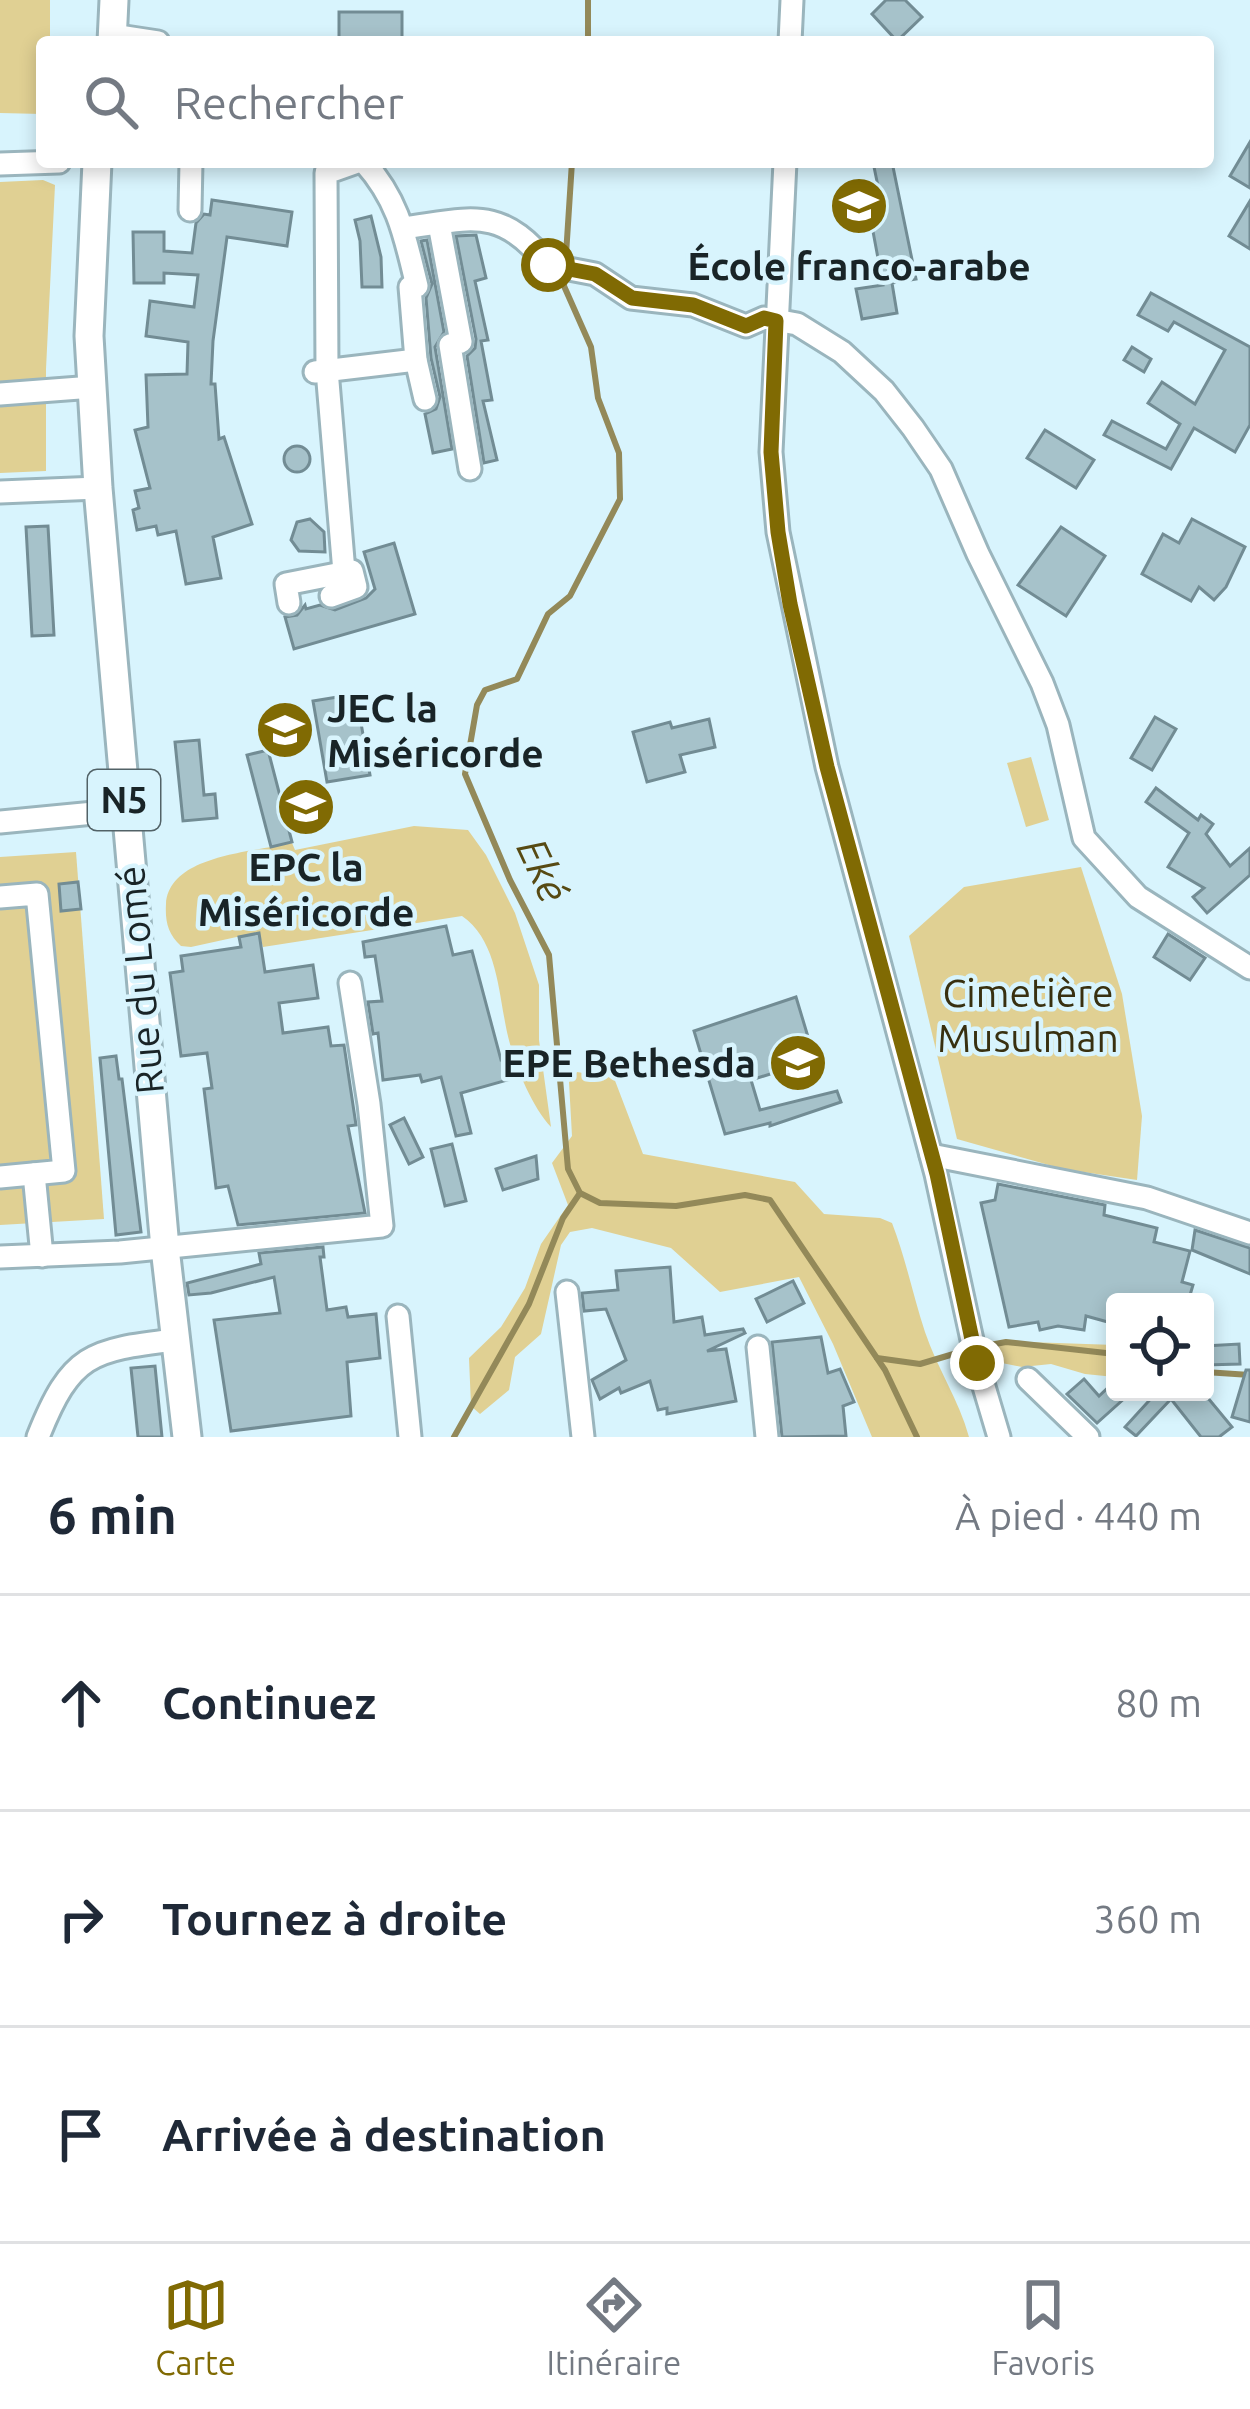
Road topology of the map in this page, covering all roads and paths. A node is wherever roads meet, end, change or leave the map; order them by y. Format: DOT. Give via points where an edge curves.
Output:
graph roads {
  1 [pos="114,0"];
  2 [pos="792,0"];
  3 [pos="112,36"];
  4 [pos="790,36"];
  5 [pos="36,163"];
  6 [pos="0,164"];
  7 [pos="98,168"];
  8 [pos="191,168"];
  9 [pos="341,168"];
  10 [pos="366,168"];
  11 [pos="785,168"];
  12 [pos="190,210"];
  13 [pos="439,224"];
  14 [pos="404,228"];
  15 [pos="776,321"];
  16 [pos="416,360"];
  17 [pos="320,371"];
  18 [pos="93,387"];
  19 [pos="0,394"];
  20 [pos="425,399"];
  21 [pos="470,469"];
  22 [pos="98,488"];
  23 [pos="0,492"];
  24 [pos="344,572"];
  25 [pos="331,596"];
  26 [pos="290,603"];
  27 [pos="125,810"];
  28 [pos="0,822"];
  29 [pos="0,897"];
  30 [pos="1250,968"];
  31 [pos="350,983"];
  32 [pos="931,1155"];
  33 [pos="34,1174"];
  34 [pos="0,1177"];
  35 [pos="1250,1233"];
  36 [pos="165,1248"];
  37 [pos="42,1256"];
  38 [pos="0,1257"];
  39 [pos="567,1292"];
  40 [pos="398,1316"];
  41 [pos="175,1340"];
  42 [pos="758,1347"];
  43 [pos="1028,1379"];
  44 [pos="38,1437"];
  45 [pos="187,1437"];
  46 [pos="410,1437"];
  47 [pos="583,1437"];
  48 [pos="767,1437"];
  49 [pos="999,1437"];
  50 [pos="1088,1437"];
  1 -- 3 [label="main road"];
  2 -- 4 [label="street"];
  5 -- 6 [label="street"];
  7 -- 18 [label="main road, Rue du Lomé / N5"];
  8 -- 12 [label="street"];
  9 -- 17 [label="street" via="326,173"];
  10 -- 14 [label="street" via="389,192"];
  11 -- 15 [label="street"];
  13 -- 14 [label="street"];
  13 -- 15 [label="street" via="497,221 548,265 595,274 632,298 693,305 746,326"];
  13 -- 21 [label="street" via="461,342 450,345"];
  14 -- 16 [label="street" via="417,286 410,287"];
  15 -- 30 [label="street" via="797,324 842,352 884,391 941,469 1058,725 1084,838 1138,897"];
  15 -- 32 [label="street" via="771,452 790,604"];
  16 -- 17 [label="street"];
  16 -- 20 [label="street"];
  17 -- 24 [label="street"];
  18 -- 19 [label="street"];
  18 -- 22 [label="main road, Rue du Lomé / N5"];
  22 -- 23 [label="street"];
  22 -- 27 [label="main road, Rue du Lomé / N5"];
  24 -- 25 [label="street" via="352,571 356,587"];
  24 -- 26 [label="street" via="286,584"];
  27 -- 28 [label="street"];
  27 -- 36 [label="main road, Rue du Lomé / N5"];
  29 -- 33 [label="street" via="37,894 64,1171"];
  31 -- 36 [label="street" via="382,1226"];
  32 -- 35 [label="street" via="1147,1198"];
  32 -- 49 [label="street"];
  33 -- 34 [label="street"];
  33 -- 37 [label="street"];
  36 -- 37 [label="street"];
  36 -- 41 [label="main road, Rue du Lomé / N5"];
  37 -- 38 [label="street"];
  39 -- 47 [label="street"];
  40 -- 46 [label="street"];
  41 -- 44 [label="street" via="125,1346 74,1366"];
  41 -- 45 [label="main road, Rue du Lomé / N5"];
  42 -- 48 [label="street"];
  43 -- 50 [label="street"];
}
